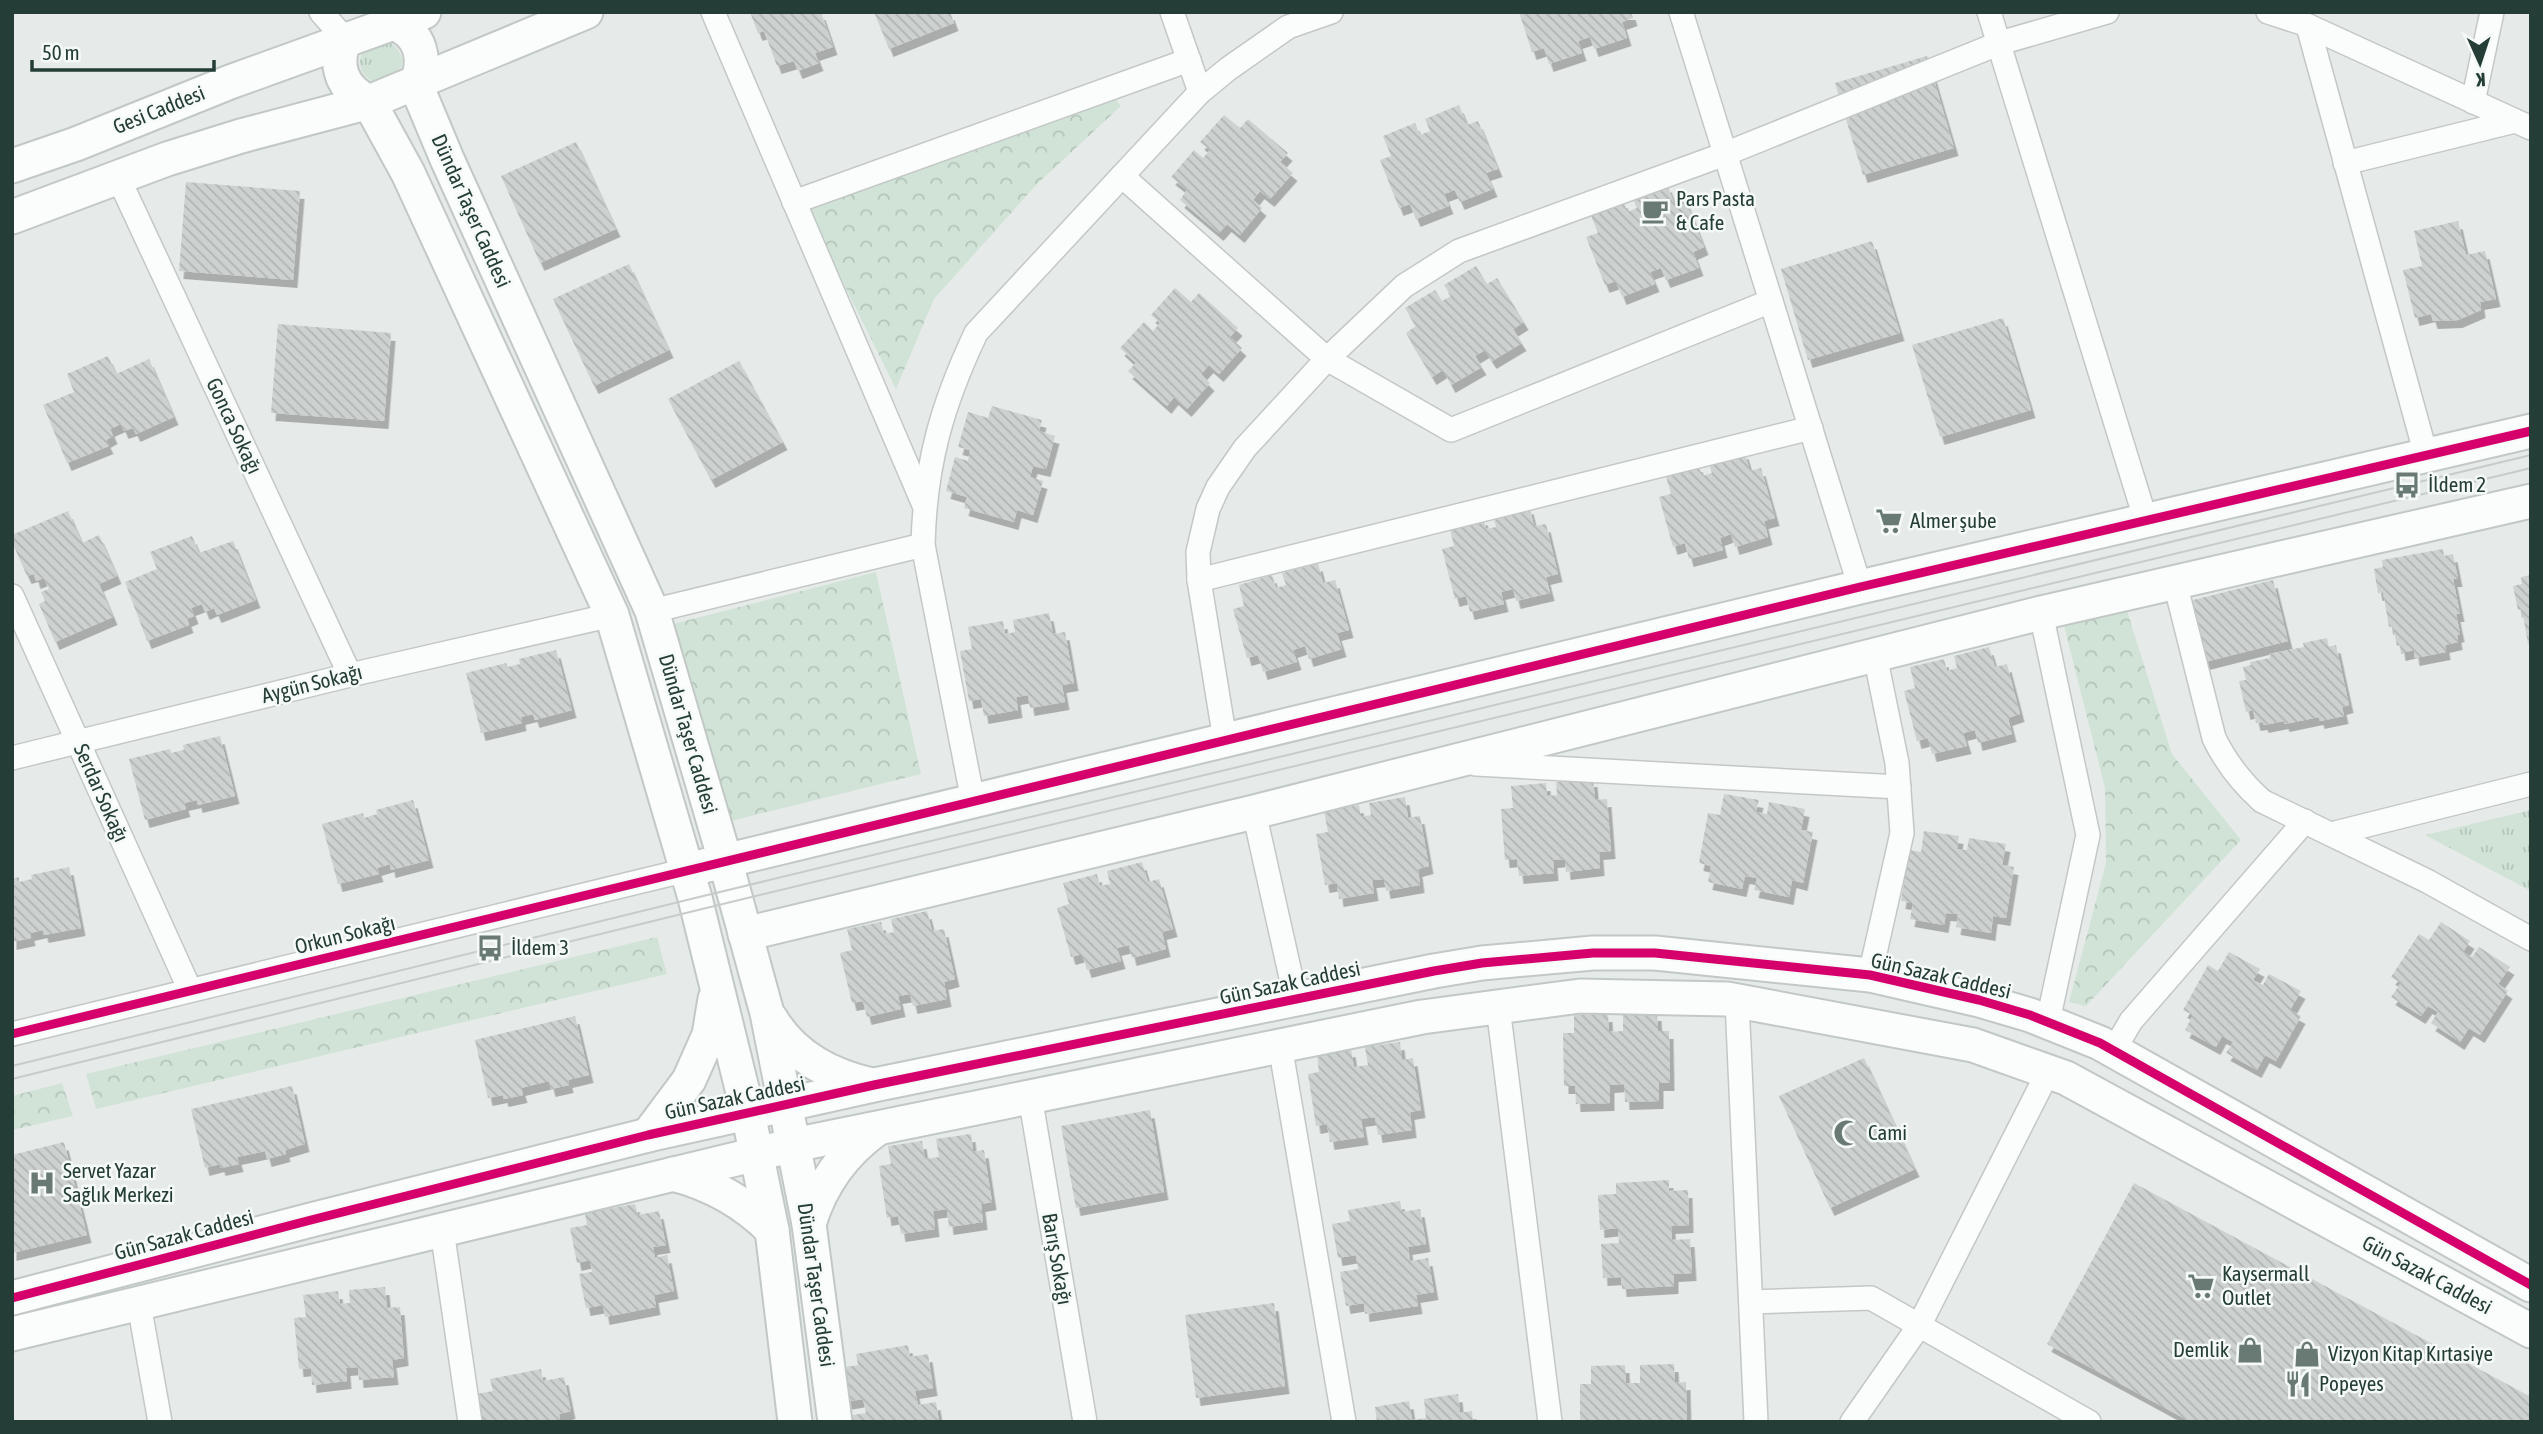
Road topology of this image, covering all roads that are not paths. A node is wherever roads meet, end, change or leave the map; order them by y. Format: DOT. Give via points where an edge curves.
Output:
graph roads {
  1 [pos="321,12"];
  2 [pos="586,12"];
  3 [pos="713,12"];
  4 [pos="1172,12"];
  5 [pos="1331,12"];
  6 [pos="1681,12"];
  7 [pos="1989,12"];
  8 [pos="2107,12"];
  9 [pos="2268,12"];
  10 [pos="2492,12"];
  11 [pos="414,15"];
  12 [pos="2308,26"];
  13 [pos="345,39"];
  14 [pos="2000,43"];
  15 [pos="1189,60"];
  16 [pos="416,85"];
  17 [pos="1200,92"];
  18 [pos="369,102"];
  19 [pos="2473,102"];
  20 [pos="2523,125"];
  21 [pos="1725,154"];
  22 [pos="2346,163"];
  23 [pos="12,166"];
  24 [pos="1122,176"];
  25 [pos="118,177"];
  26 [pos="794,202"];
  27 [pos="12,217"];
  28 [pos="1771,301"];
  29 [pos="1327,359"];
  30 [pos="1811,428"];
  31 [pos="2531,431"];
  32 [pos="2426,456"];
  33 [pos="2531,501"];
  34 [pos="924,506"];
  35 [pos="2146,521"];
  36 [pos="923,545"];
  37 [pos="1199,580"];
  38 [pos="2175,583"];
  39 [pos="1860,587"];
  40 [pos="12,596"];
  41 [pos="652,611"];
  42 [pos="2041,613"];
  43 [pos="612,615"];
  44 [pos="1875,655"];
  45 [pos="351,675"];
  46 [pos="1225,740"];
  47 [pos="77,741"];
  48 [pos="12,758"];
  49 [pos="1449,763"];
  50 [pos="2531,784"];
  51 [pos="1899,787"];
  52 [pos="972,801"];
  53 [pos="1254,812"];
  54 [pos="2305,821"];
  55 [pos="2331,834"];
  56 [pos="725,860"];
  57 [pos="687,870"];
  58 [pos="745,934"];
  59 [pos="2531,939"];
  60 [pos="1870,975"];
  61 [pos="190,990"];
  62 [pos="717,990"];
  63 [pos="1296,1000"];
  64 [pos="1737,1001"];
  65 [pos="1498,1007"];
  66 [pos="767,1013"];
  67 [pos="2048,1021"];
  68 [pos="12,1034"];
  69 [pos="1280,1045"];
  70 [pos="2114,1051"];
  71 [pos="2048,1072"];
  72 [pos="874,1085"];
  73 [pos="1030,1096"];
  74 [pos="785,1105"];
  75 [pos="748,1113"];
  76 [pos="880,1126"];
  77 [pos="648,1135"];
  78 [pos="794,1145"];
  79 [pos="757,1154"];
  80 [pos="673,1174"];
  81 [pos="809,1224"];
  82 [pos="442,1230"];
  83 [pos="772,1230"];
  84 [pos="2531,1285"];
  85 [pos="12,1298"];
  86 [pos="1751,1302"];
  87 [pos="139,1304"];
  88 [pos="1919,1326"];
  89 [pos="2531,1331"];
  90 [pos="12,1335"];
  91 [pos="160,1422"];
  92 [pos="470,1422"];
  93 [pos="795,1422"];
  94 [pos="835,1422"];
  95 [pos="1084,1422"];
  96 [pos="1344,1422"];
  97 [pos="1550,1422"];
  98 [pos="1756,1422"];
  99 [pos="1852,1422"];
  100 [pos="2089,1422"];
  1 -- 13 [label="street"];
  2 -- 16 [label="street"];
  3 -- 26 [label="street"];
  4 -- 15 [label="street"];
  5 -- 17 [label="street" via="1288,27"];
  6 -- 21 [label="street"];
  7 -- 14 [label="street"];
  8 -- 14 [label="street"];
  9 -- 12 [label="street"];
  10 -- 19 [label="street"];
  11 -- 13 [label="street, Gesi Caddesi"];
  11 -- 16 [label="street" via="403,27 420,47 421,72"];
  12 -- 19 [label="street"];
  12 -- 22 [label="street"];
  13 -- 18 [label="street" via="340,51 341,77 358,97"];
  13 -- 23 [label="street, Gesi Caddesi"];
  14 -- 21 [label="street"];
  14 -- 35 [label="street"];
  15 -- 17 [label="street"];
  15 -- 26 [label="street"];
  16 -- 18 [label="street"];
  16 -- 41 [label="street, Dündar Taşer Caddesi"];
  17 -- 24 [label="street"];
  18 -- 25 [label="street" via="240,136"];
  18 -- 43 [label="street, Dündar Taşer Caddesi" via="408,173"];
  19 -- 20 [label="street"];
  20 -- 22 [label="street"];
  21 -- 28 [label="street"];
  21 -- 29 [label="street" via="1459,251 1404,286"];
  22 -- 32 [label="street"];
  24 -- 29 [label="street"];
  24 -- 34 [label="street" via="976,333 937,431"];
  25 -- 27 [label="street"];
  25 -- 45 [label="street, Gonca Sokağı"];
  26 -- 34 [label="street"];
  28 -- 29 [label="street" via="1451,430"];
  28 -- 30 [label="street"];
  29 -- 37 [label="street" via="1245,448 1218,487 1202,530"];
  30 -- 37 [label="street"];
  30 -- 39 [label="street"];
  31 -- 32 [label="street"];
  32 -- 35 [label="street"];
  33 -- 38 [label="street"];
  34 -- 36 [label="street"];
  35 -- 39 [label="street"];
  36 -- 41 [label="street"];
  36 -- 52 [label="street"];
  37 -- 46 [label="street"];
  38 -- 42 [label="street"];
  38 -- 54 [label="street" via="2208,720 2222,755 2263,801"];
  39 -- 46 [label="street"];
  40 -- 47 [label="street, Serdar Sokağı"];
  41 -- 56 [label="street, Dündar Taşer Caddesi"];
  42 -- 44 [label="street"];
  42 -- 67 [label="street" via="2088,835"];
  43 -- 45 [label="street, Aygün Sokağı"];
  43 -- 57 [label="street, Dündar Taşer Caddesi"];
  44 -- 49 [label="street"];
  44 -- 51 [label="street"];
  45 -- 47 [label="street, Aygün Sokağı"];
  46 -- 52 [label="street"];
  47 -- 48 [label="street, Aygün Sokağı"];
  47 -- 61 [label="street, Serdar Sokağı"];
  49 -- 51 [label="street"];
  49 -- 53 [label="street"];
  50 -- 55 [label="street"];
  51 -- 60 [label="street" via="1902,833"];
  52 -- 56 [label="street"];
  53 -- 58 [label="street"];
  53 -- 63 [label="street"];
  54 -- 55 [label="street"];
  54 -- 70 [label="street" via="2131,1021"];
  55 -- 59 [label="street"];
  56 -- 57 [label="street"];
  56 -- 58 [label="street, Dündar Taşer Caddesi"];
  57 -- 61 [label="street, Orkun Sokağı"];
  57 -- 62 [label="street, Dündar Taşer Caddesi"];
  58 -- 66 [label="street, Dündar Taşer Caddesi"];
  60 -- 63 [label="street, Gün Sazak Caddesi" via="1655,953 1593,953 1482,963"];
  60 -- 67 [label="street, Gün Sazak Caddesi"];
  61 -- 68 [label="street, Orkun Sokağı"];
  62 -- 75 [label="street, Dündar Taşer Caddesi"];
  62 -- 77 [label="street" via="709,1035 689,1080"];
  63 -- 72 [label="street, Gün Sazak Caddesi"];
  64 -- 65 [label="street, Gün Sazak Caddesi" via="1580,996"];
  64 -- 71 [label="street, Gün Sazak Caddesi" via="1973,1045"];
  64 -- 86 [label="street"];
  65 -- 69 [label="street, Gün Sazak Caddesi"];
  65 -- 97 [label="street"];
  66 -- 72 [label="street" via="786,1040 811,1061"];
  66 -- 74 [label="street, Dündar Taşer Caddesi"];
  67 -- 70 [label="street, Gün Sazak Caddesi"];
  69 -- 73 [label="street, Gün Sazak Caddesi"];
  69 -- 96 [label="street"];
  70 -- 84 [label="street, Gün Sazak Caddesi"];
  71 -- 88 [label="street"];
  71 -- 89 [label="street, Gün Sazak Caddesi"];
  72 -- 74 [label="street, Gün Sazak Caddesi"];
  73 -- 76 [label="street, Gün Sazak Caddesi"];
  73 -- 95 [label="street, Barış Sokağı"];
  74 -- 75 [label="street, Gün Sazak Caddesi"];
  74 -- 78 [label="street, Dündar Taşer Caddesi"];
  75 -- 77 [label="street, Gün Sazak Caddesi"];
  75 -- 79 [label="street, Dündar Taşer Caddesi"];
  76 -- 78 [label="street, Gün Sazak Caddesi"];
  76 -- 81 [label="street" via="833,1171"];
  77 -- 85 [label="street, Gün Sazak Caddesi"];
  78 -- 79 [label="street, Gün Sazak Caddesi"];
  78 -- 81 [label="street, Dündar Taşer Caddesi"];
  79 -- 80 [label="street, Gün Sazak Caddesi"];
  79 -- 83 [label="street, Dündar Taşer Caddesi"];
  80 -- 82 [label="street, Gün Sazak Caddesi"];
  80 -- 83 [label="street" via="729,1195"];
  81 -- 94 [label="street, Dündar Taşer Caddesi"];
  82 -- 87 [label="street, Gün Sazak Caddesi"];
  82 -- 92 [label="street"];
  83 -- 93 [label="street, Dündar Taşer Caddesi"];
  86 -- 88 [label="street" via="1871,1298"];
  86 -- 98 [label="street"];
  87 -- 90 [label="street, Gün Sazak Caddesi"];
  87 -- 91 [label="street"];
  88 -- 99 [label="street"];
  88 -- 100 [label="street"];
}
